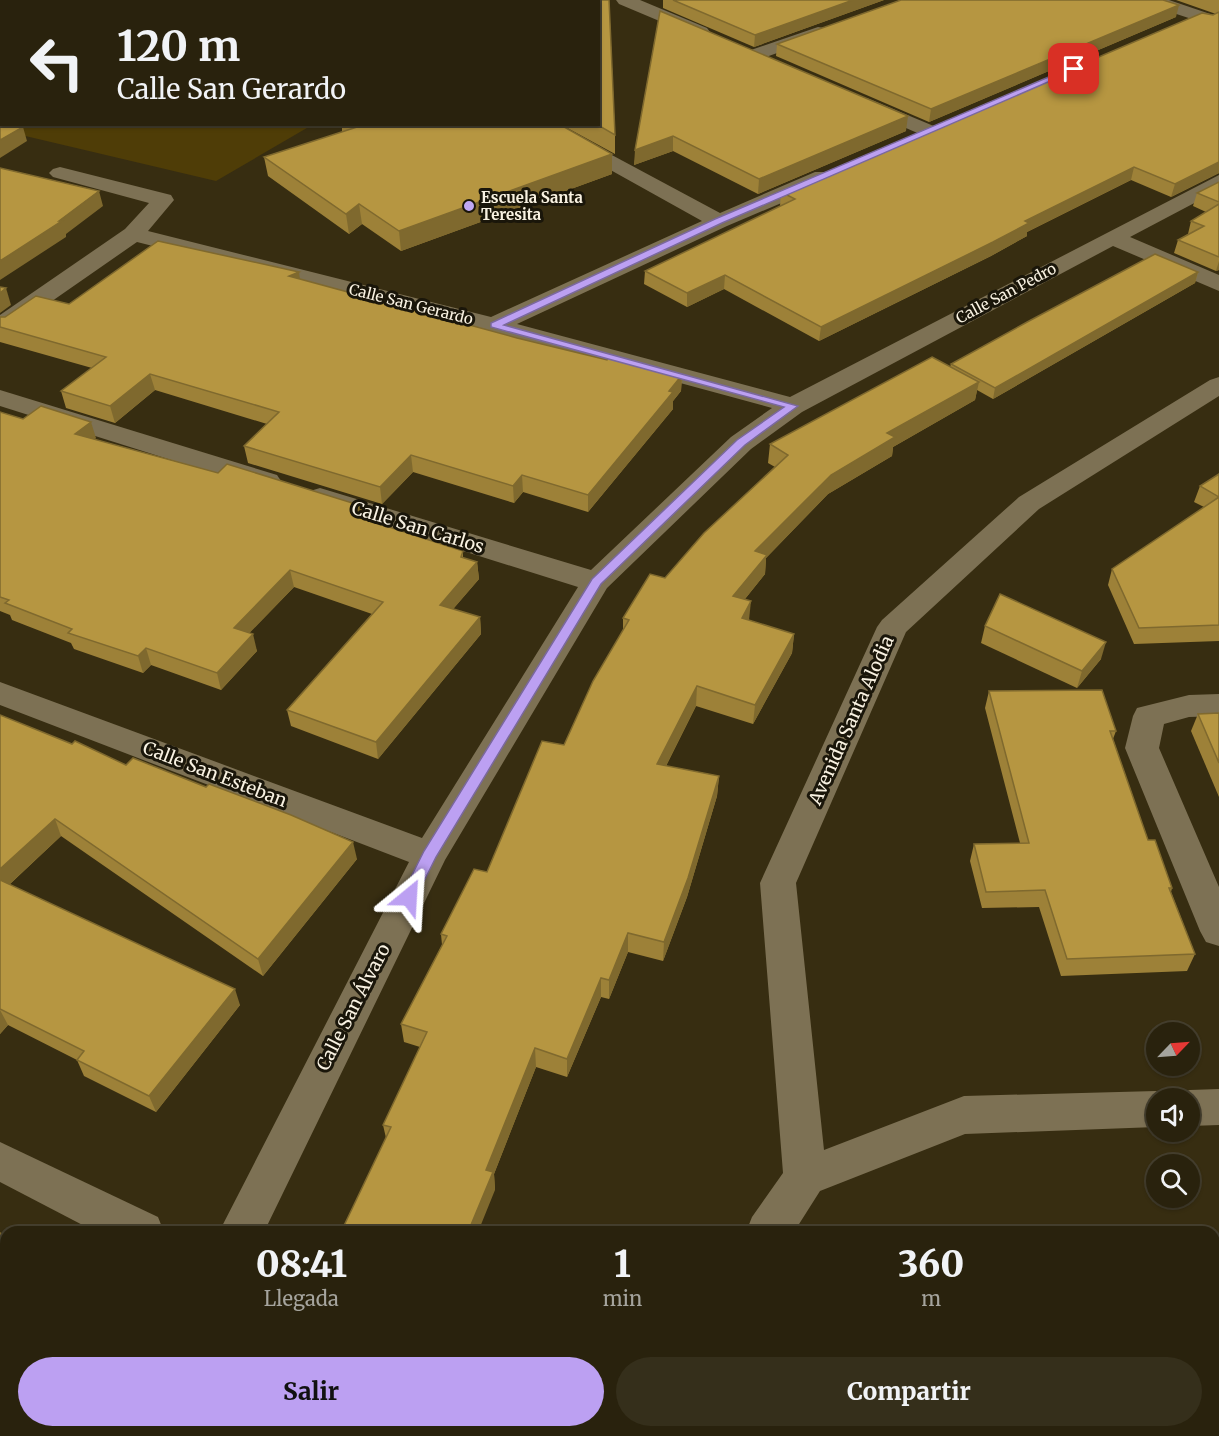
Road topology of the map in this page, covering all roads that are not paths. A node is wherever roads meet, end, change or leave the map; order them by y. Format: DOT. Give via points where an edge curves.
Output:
graph roads {
  1 [pos="625,0"];
  2 [pos="1152,0"];
  3 [pos="1199,16"];
  4 [pos="1219,23"];
  5 [pos="831,28"];
  6 [pos="1166,30"];
  7 [pos="755,56"];
  8 [pos="777,65"];
  9 [pos="853,98"];
  10 [pos="951,122"];
  11 [pos="542,126"];
  12 [pos="929,131"];
  13 [pos="908,140"];
  14 [pos="845,167"];
  15 [pos="60,173"];
  16 [pos="1219,181"];
  17 [pos="719,221"];
  18 [pos="133,234"];
  19 [pos="1112,237"];
  20 [pos="1219,284"];
  21 [pos="494,325"];
  22 [pos="0,326"];
  23 [pos="1219,385"];
  24 [pos="0,398"];
  25 [pos="793,406"];
  26 [pos="596,582"];
  27 [pos="0,693"];
  28 [pos="1219,705"];
  29 [pos="430,855"];
  30 [pos="1219,931"];
  31 [pos="1219,1107"];
  32 [pos="1200,1108"];
  33 [pos="1146,1109"];
  34 [pos="0,1161"];
  35 [pos="805,1177"];
  36 [pos="130,1226"];
  37 [pos="244,1226"];
  38 [pos="772,1226"];
  1 -- 7 [label="street"];
  2 -- 3 [label="street"];
  3 -- 4 [label="street"];
  3 -- 6 [label="street"];
  5 -- 7 [label="street"];
  7 -- 8 [label="street"];
  9 -- 12 [label="street"];
  10 -- 12 [label="street"];
  11 -- 17 [label="street"];
  12 -- 13 [label="street"];
  14 -- 17 [label="street"];
  15 -- 18 [label="street" via="163,200"];
  16 -- 19 [label="street, Calle San Pedro"];
  17 -- 21 [label="street"];
  18 -- 21 [label="street, Calle San Gerardo"];
  18 -- 22 [label="street"];
  19 -- 20 [label="street"];
  19 -- 25 [label="street, Calle San Pedro"];
  21 -- 25 [label="street, Calle San Gerardo"];
  23 -- 35 [label="street, Avenida Santa Alodia" via="1029,503 893,627 778,884"];
  24 -- 26 [label="street, Calle San Carlos"];
  25 -- 26 [label="street, Calle San Álvaro" via="741,442"];
  26 -- 29 [label="street, Calle San Álvaro"];
  27 -- 29 [label="street, Calle San Esteban"];
  28 -- 30 [label="street" via="1189,706 1149,716 1142,748"];
  29 -- 37 [label="street, Calle San Álvaro"];
  31 -- 32 [label="street"];
  33 -- 35 [label="street" via="964,1115"];
  34 -- 36 [label="street"];
  35 -- 38 [label="street"];
}
